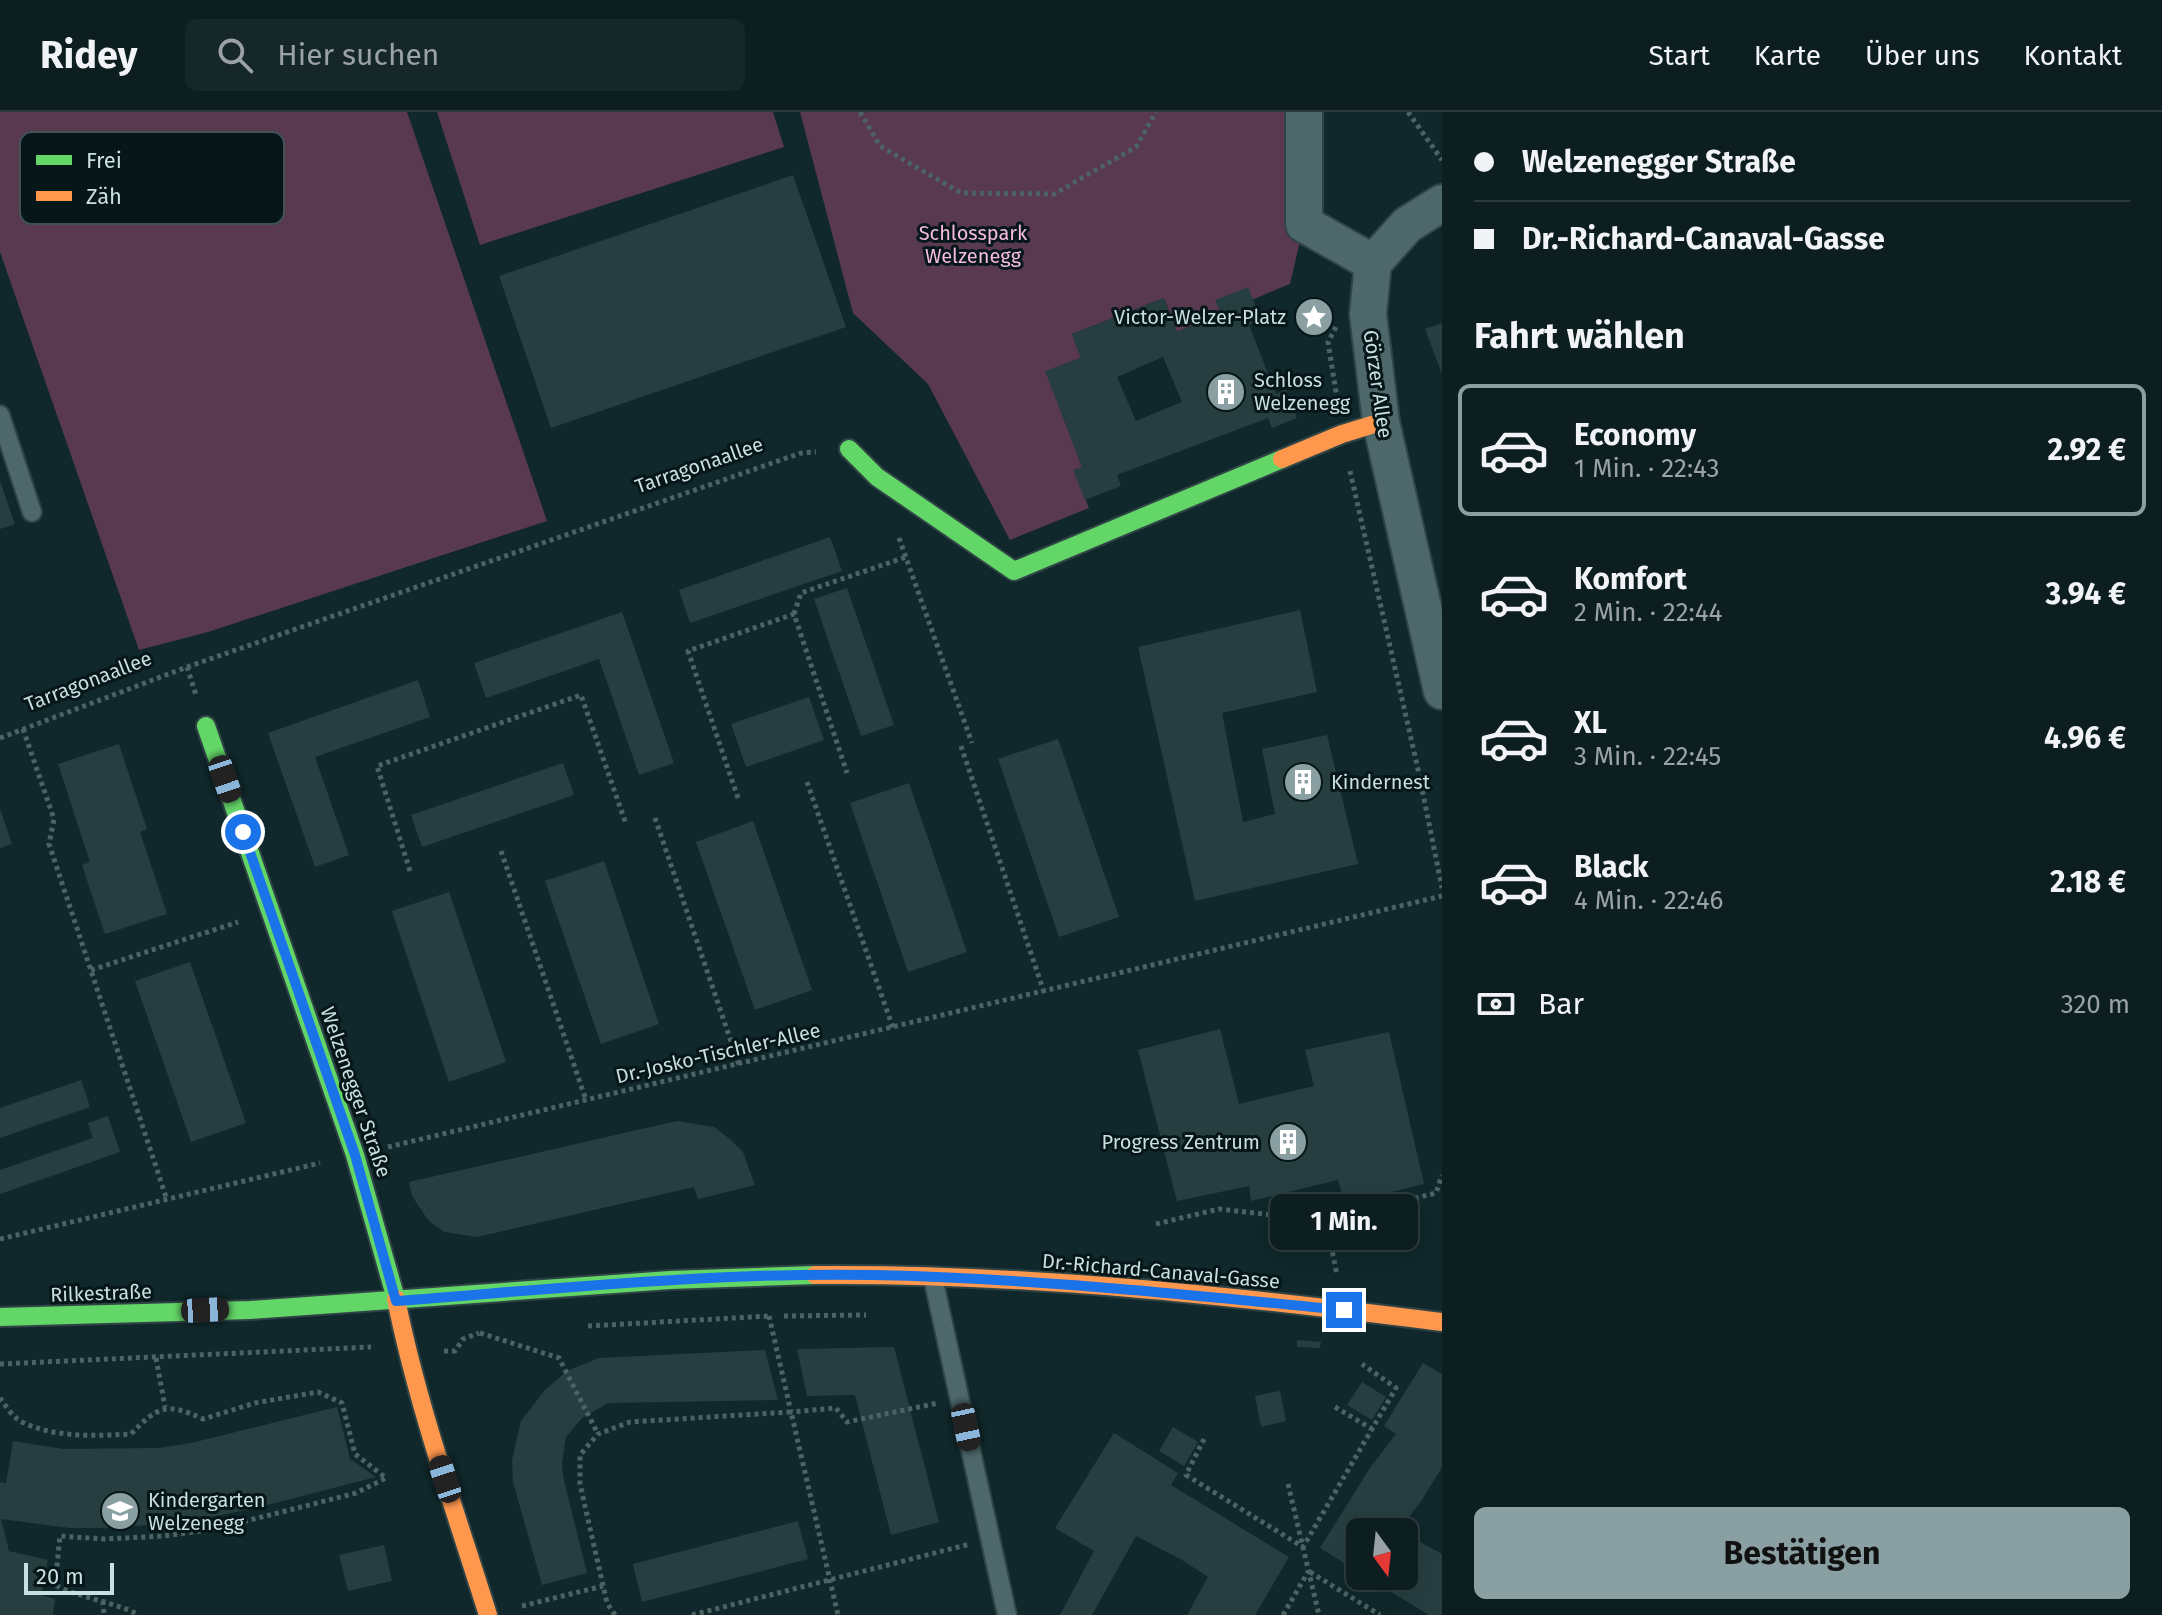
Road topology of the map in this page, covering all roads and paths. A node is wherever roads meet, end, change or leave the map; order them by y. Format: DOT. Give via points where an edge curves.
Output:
graph roads {
  1 [pos="860,112"];
  2 [pos="1156,112"];
  3 [pos="1304,112"];
  4 [pos="1408,112"];
  5 [pos="1442,160"];
  6 [pos="1442,203"];
  7 [pos="1373,263"];
  8 [pos="1339,323"];
  9 [pos="0,415"];
  10 [pos="1381,422"];
  11 [pos="1342,434"];
  12 [pos="849,449"];
  13 [pos="32,512"];
  14 [pos="896,530"];
  15 [pos="906,557"];
  16 [pos="794,614"];
  17 [pos="1442,691"];
  18 [pos="206,726"];
  19 [pos="23,729"];
  20 [pos="0,738"];
  21 [pos="972,743"];
  22 [pos="961,746"];
  23 [pos="847,773"];
  24 [pos="807,782"];
  25 [pos="738,798"];
  26 [pos="655,818"];
  27 [pos="626,824"];
  28 [pos="501,851"];
  29 [pos="410,871"];
  30 [pos="1442,888"];
  31 [pos="1442,896"];
  32 [pos="271,912"];
  33 [pos="91,970"];
  34 [pos="1044,992"];
  35 [pos="893,1028"];
  36 [pos="739,1065"];
  37 [pos="586,1100"];
  38 [pos="355,1155"];
  39 [pos="1442,1175"];
  40 [pos="167,1200"];
  41 [pos="1326,1221"];
  42 [pos="1156,1224"];
  43 [pos="0,1239"];
  44 [pos="933,1277"];
  45 [pos="396,1301"];
  46 [pos="1344,1310"];
  47 [pos="879,1315"];
  48 [pos="769,1316"];
  49 [pos="0,1317"];
  50 [pos="1442,1322"];
  51 [pos="584,1326"];
  52 [pos="495,1332"];
  53 [pos="480,1333"];
  54 [pos="406,1349"];
  55 [pos="156,1358"];
  56 [pos="0,1364"];
  57 [pos="1362,1364"];
  58 [pos="0,1398"];
  59 [pos="960,1399"];
  60 [pos="165,1407"];
  61 [pos="1335,1407"];
  62 [pos="791,1412"];
  63 [pos="1372,1429"];
  64 [pos="598,1434"];
  65 [pos="1204,1439"];
  66 [pos="1288,1484"];
  67 [pos="990,1539"];
  68 [pos="1303,1547"];
  69 [pos="1309,1571"];
  70 [pos="829,1580"];
  71 [pos="603,1586"];
  72 [pos="103,1601"];
  73 [pos="521,1606"];
  74 [pos="104,1615"];
  75 [pos="139,1615"];
  76 [pos="488,1615"];
  77 [pos="615,1615"];
  78 [pos="692,1615"];
  79 [pos="838,1615"];
  80 [pos="1007,1615"];
  81 [pos="1283,1615"];
  82 [pos="1319,1615"];
  83 [pos="1380,1615"];
  1 -- 2 [label="path" via="880,146 961,193 1054,194 1136,147"];
  3 -- 7 [label="street" via="1304,224"];
  4 -- 5 [label="path"];
  6 -- 7 [label="street" via="1407,225"];
  7 -- 10 [label="street, Görzer Allee" via="1368,314"];
  8 -- 11 [label="path" via="1328,342"];
  9 -- 13 [label="lane"];
  10 -- 11 [label="street"];
  10 -- 17 [label="street, Görzer Allee"];
  11 -- 12 [label="street" via="1014,571 877,477"];
  11 -- 30 [label="path"];
  12 -- 19 [label="path, Tarragonaallee" via="801,453"];
  14 -- 15 [label="path"];
  15 -- 16 [label="path" via="801,593"];
  15 -- 21 [label="path"];
  16 -- 23 [label="path"];
  16 -- 25 [label="path" via="688,651"];
  18 -- 32 [label="street, Welzenegger Straße"];
  19 -- 20 [label="path, Tarragonaallee"];
  19 -- 33 [label="path" via="54,819 49,844"];
  22 -- 34 [label="path"];
  24 -- 35 [label="path"];
  26 -- 36 [label="path"];
  27 -- 29 [label="path" via="581,695 377,766"];
  28 -- 37 [label="path"];
  31 -- 34 [label="path, Dr.-Josko-Tischler-Allee"];
  32 -- 33 [label="path"];
  32 -- 38 [label="street, Welzenegger Straße"];
  33 -- 40 [label="path"];
  34 -- 35 [label="path, Dr.-Josko-Tischler-Allee"];
  35 -- 36 [label="path, Dr.-Josko-Tischler-Allee"];
  36 -- 37 [label="path, Dr.-Josko-Tischler-Allee"];
  37 -- 38 [label="path, Dr.-Josko-Tischler-Allee"];
  38 -- 40 [label="path, Dr.-Josko-Tischler-Allee"];
  38 -- 45 [label="street, Welzenegger Straße"];
  39 -- 41 [label="path" via="1436,1193"];
  40 -- 43 [label="path, Dr.-Josko-Tischler-Allee"];
  41 -- 42 [label="path" via="1219,1209"];
  41 -- 46 [label="path"];
  44 -- 45 [label="street, Dr.-Richard-Canaval-Gasse" via="762,1276"];
  44 -- 46 [label="street, Dr.-Richard-Canaval-Gasse" via="1064,1283"];
  44 -- 59 [label="lane"];
  45 -- 49 [label="street, Rilkestraße"];
  45 -- 54 [label="street, Welzenegger Straße"];
  46 -- 50 [label="street, Dr.-Richard-Canaval-Gasse"];
  47 -- 48 [label="path"];
  48 -- 51 [label="path"];
  48 -- 62 [label="path"];
  52 -- 53 [label="path"];
  53 -- 54 [label="path" via="463,1339 455,1351"];
  53 -- 64 [label="path" via="559,1358"];
  54 -- 55 [label="path"];
  54 -- 76 [label="street, Welzenegger Straße"];
  55 -- 56 [label="path"];
  55 -- 60 [label="path"];
  57 -- 63 [label="path" via="1396,1388"];
  58 -- 60 [label="path" via="19,1421 96,1436 131,1434"];
  59 -- 62 [label="path" via="847,1422 836,1408"];
  59 -- 67 [label="lane"];
  60 -- 72 [label="path" via="203,1419 318,1392 342,1403 355,1454 386,1478 356,1493 215,1529 164,1536 60,1536 55,1585"];
  61 -- 63 [label="path"];
  62 -- 64 [label="path" via="630,1422"];
  62 -- 70 [label="path"];
  63 -- 68 [label="path"];
  64 -- 71 [label="path" via="580,1455 580,1484"];
  65 -- 68 [label="path" via="1186,1475"];
  66 -- 68 [label="path"];
  67 -- 70 [label="path"];
  67 -- 80 [label="lane"];
  68 -- 69 [label="path"];
  69 -- 81 [label="path"];
  69 -- 82 [label="path"];
  69 -- 83 [label="path"];
  70 -- 78 [label="path"];
  70 -- 79 [label="path"];
  71 -- 73 [label="path"];
  71 -- 77 [label="path"];
  72 -- 74 [label="path"];
  72 -- 75 [label="path"];
}
